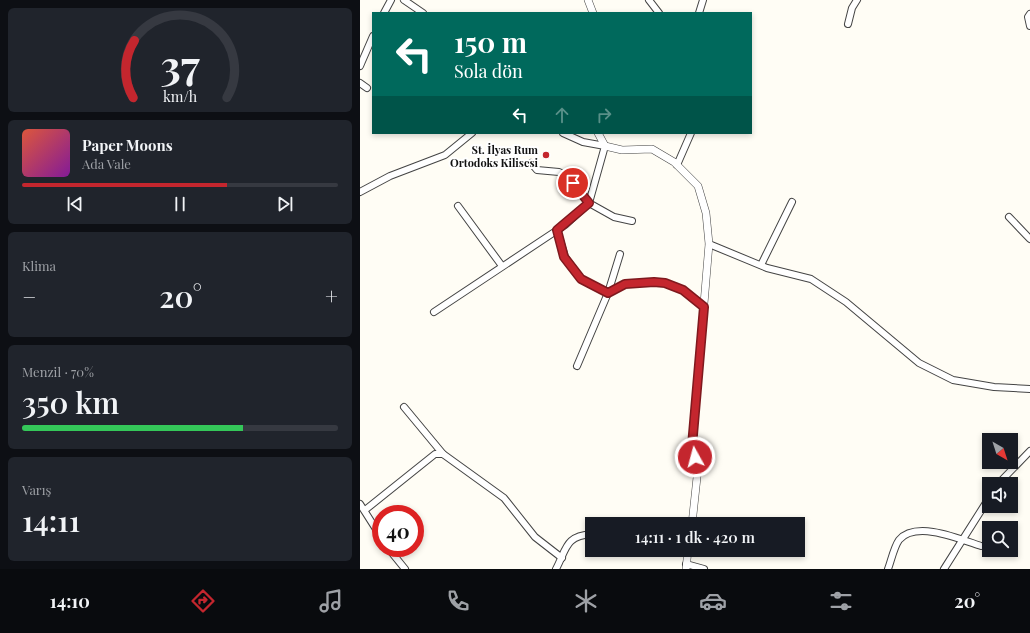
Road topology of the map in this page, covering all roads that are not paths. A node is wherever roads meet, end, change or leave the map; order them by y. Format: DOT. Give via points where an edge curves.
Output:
graph roads {
  1 [pos="391,0"];
  2 [pos="404,0"];
  3 [pos="588,0"];
  4 [pos="648,0"];
  5 [pos="703,0"];
  6 [pos="857,0"];
  7 [pos="385,12"];
  8 [pos="421,12"];
  9 [pos="593,12"];
  10 [pos="658,12"];
  11 [pos="699,12"];
  12 [pos="1030,14"];
  13 [pos="848,24"];
  14 [pos="1030,26"];
  15 [pos="372,38"];
  16 [pos="360,66"];
  17 [pos="360,83"];
  18 [pos="367,88"];
  19 [pos="471,134"];
  20 [pos="565,134"];
  21 [pos="599,134"];
  22 [pos="691,134"];
  23 [pos="605,146"];
  24 [pos="531,163"];
  25 [pos="677,165"];
  26 [pos="360,192"];
  27 [pos="792,202"];
  28 [pos="589,203"];
  29 [pos="458,206"];
  30 [pos="1009,217"];
  31 [pos="632,221"];
  32 [pos="557,230"];
  33 [pos="1030,239"];
  34 [pos="709,244"];
  35 [pos="620,254"];
  36 [pos="761,265"];
  37 [pos="502,266"];
  38 [pos="608,293"];
  39 [pos="704,307"];
  40 [pos="434,312"];
  41 [pos="577,366"];
  42 [pos="1030,389"];
  43 [pos="404,407"];
  44 [pos="1030,451"];
  45 [pos="443,454"];
  46 [pos="1005,477"];
  47 [pos="360,504"];
  48 [pos="982,509"];
  49 [pos="365,510"];
  50 [pos="693,517"];
  51 [pos="372,522"];
  52 [pos="585,535"];
  53 [pos="962,539"];
  54 [pos="981,546"];
  55 [pos="395,557"];
  56 [pos="562,558"];
  57 [pos="686,566"];
  58 [pos="405,569"];
  59 [pos="556,569"];
  60 [pos="704,569"];
  61 [pos="888,569"];
  62 [pos="944,569"];
  1 -- 7 [label="street"];
  2 -- 8 [label="street"];
  3 -- 9 [label="street"];
  4 -- 10 [label="street"];
  5 -- 11 [label="street"];
  6 -- 13 [label="street"];
  12 -- 14 [label="street"];
  15 -- 16 [label="street"];
  17 -- 18 [label="street"];
  19 -- 26 [label="street" via="445,154 390,176"];
  20 -- 23 [label="street" via="583,142"];
  21 -- 23 [label="street"];
  22 -- 25 [label="street"];
  23 -- 25 [label="street" via="622,150 652,149"];
  23 -- 28 [label="street"];
  24 -- 28 [label="street" via="537,170 559,172 567,176"];
  25 -- 34 [label="street" via="698,186 706,213"];
  27 -- 36 [label="street"];
  28 -- 31 [label="street" via="614,217"];
  28 -- 32 [label="street"];
  29 -- 37 [label="street"];
  30 -- 33 [label="street"];
  32 -- 37 [label="street"];
  32 -- 38 [label="street" via="564,257 581,279"];
  34 -- 36 [label="street"];
  34 -- 39 [label="street"];
  35 -- 38 [label="street"];
  36 -- 42 [label="street" via="811,279 846,302 919,363 953,380 994,387"];
  37 -- 40 [label="street"];
  38 -- 39 [label="street" via="625,284 665,283 683,290"];
  38 -- 41 [label="street"];
  39 -- 50 [label="street" via="692,446 698,468"];
  43 -- 45 [label="street"];
  44 -- 46 [label="street"];
  45 -- 49 [label="street" via="435,454"];
  45 -- 56 [label="street" via="504,498 535,537"];
  47 -- 49 [label="street"];
  48 -- 53 [label="street"];
  49 -- 51 [label="street"];
  52 -- 56 [label="street" via="571,539"];
  53 -- 54 [label="street"];
  53 -- 61 [label="street" via="922,530 910,533 899,541"];
  53 -- 62 [label="street"];
  55 -- 58 [label="street"];
  56 -- 59 [label="street"];
  57 -- 60 [label="street"];
}
